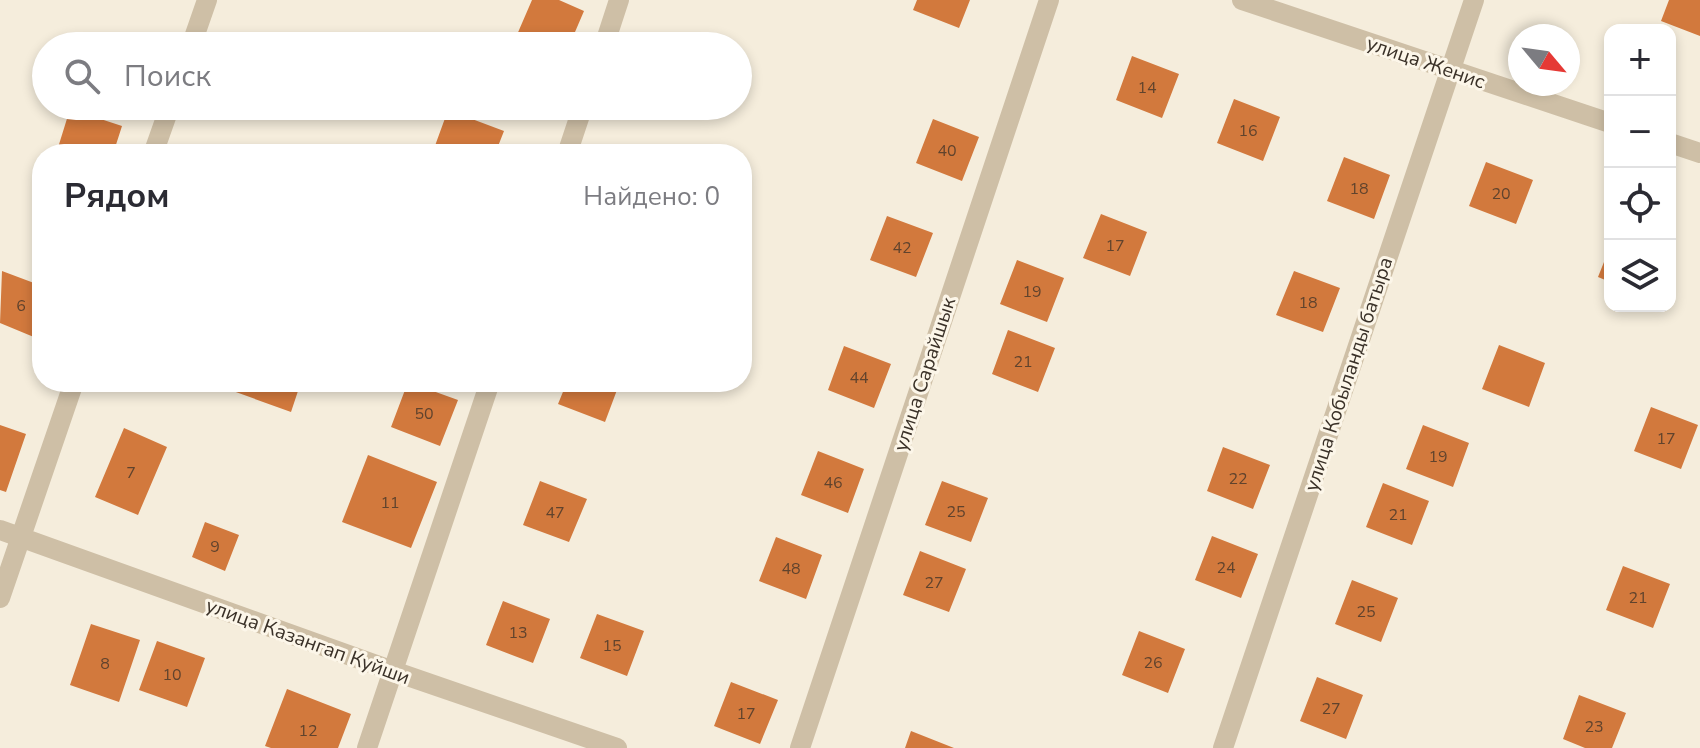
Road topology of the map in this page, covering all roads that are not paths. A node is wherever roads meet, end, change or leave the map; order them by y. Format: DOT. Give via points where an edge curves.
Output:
graph roads {
  1 [pos="207,0"];
  2 [pos="619,0"];
  3 [pos="1049,0"];
  4 [pos="1242,0"];
  5 [pos="1474,0"];
  6 [pos="196,32"];
  7 [pos="609,32"];
  8 [pos="1450,70"];
  9 [pos="165,120"];
  10 [pos="578,120"];
  11 [pos="1604,121"];
  12 [pos="157,144"];
  13 [pos="570,144"];
  14 [pos="1676,145"];
  15 [pos="1700,153"];
  16 [pos="71,392"];
  17 [pos="487,392"];
  18 [pos="0,530"];
  19 [pos="21,537"];
  20 [pos="0,598"];
  21 [pos="393,671"];
  22 [pos="367,748"];
  23 [pos="617,748"];
  24 [pos="800,748"];
  25 [pos="1223,748"];
  1 -- 6 [label="street"];
  2 -- 7 [label="street"];
  3 -- 24 [label="street, улица Сарайшык"];
  4 -- 8 [label="street, улица Женис"];
  5 -- 8 [label="street, улица Кобыланды батыра"];
  8 -- 11 [label="street, улица Женис"];
  8 -- 25 [label="street, улица Кобыланды батыра"];
  9 -- 12 [label="street"];
  10 -- 13 [label="street"];
  14 -- 15 [label="street"];
  16 -- 19 [label="street"];
  17 -- 21 [label="street"];
  18 -- 19 [label="street, улица Казангап Куйши"];
  19 -- 20 [label="street"];
  19 -- 21 [label="street, улица Казангап Куйши"];
  21 -- 22 [label="street"];
  21 -- 23 [label="street, улица Казангап Куйши"];
}
